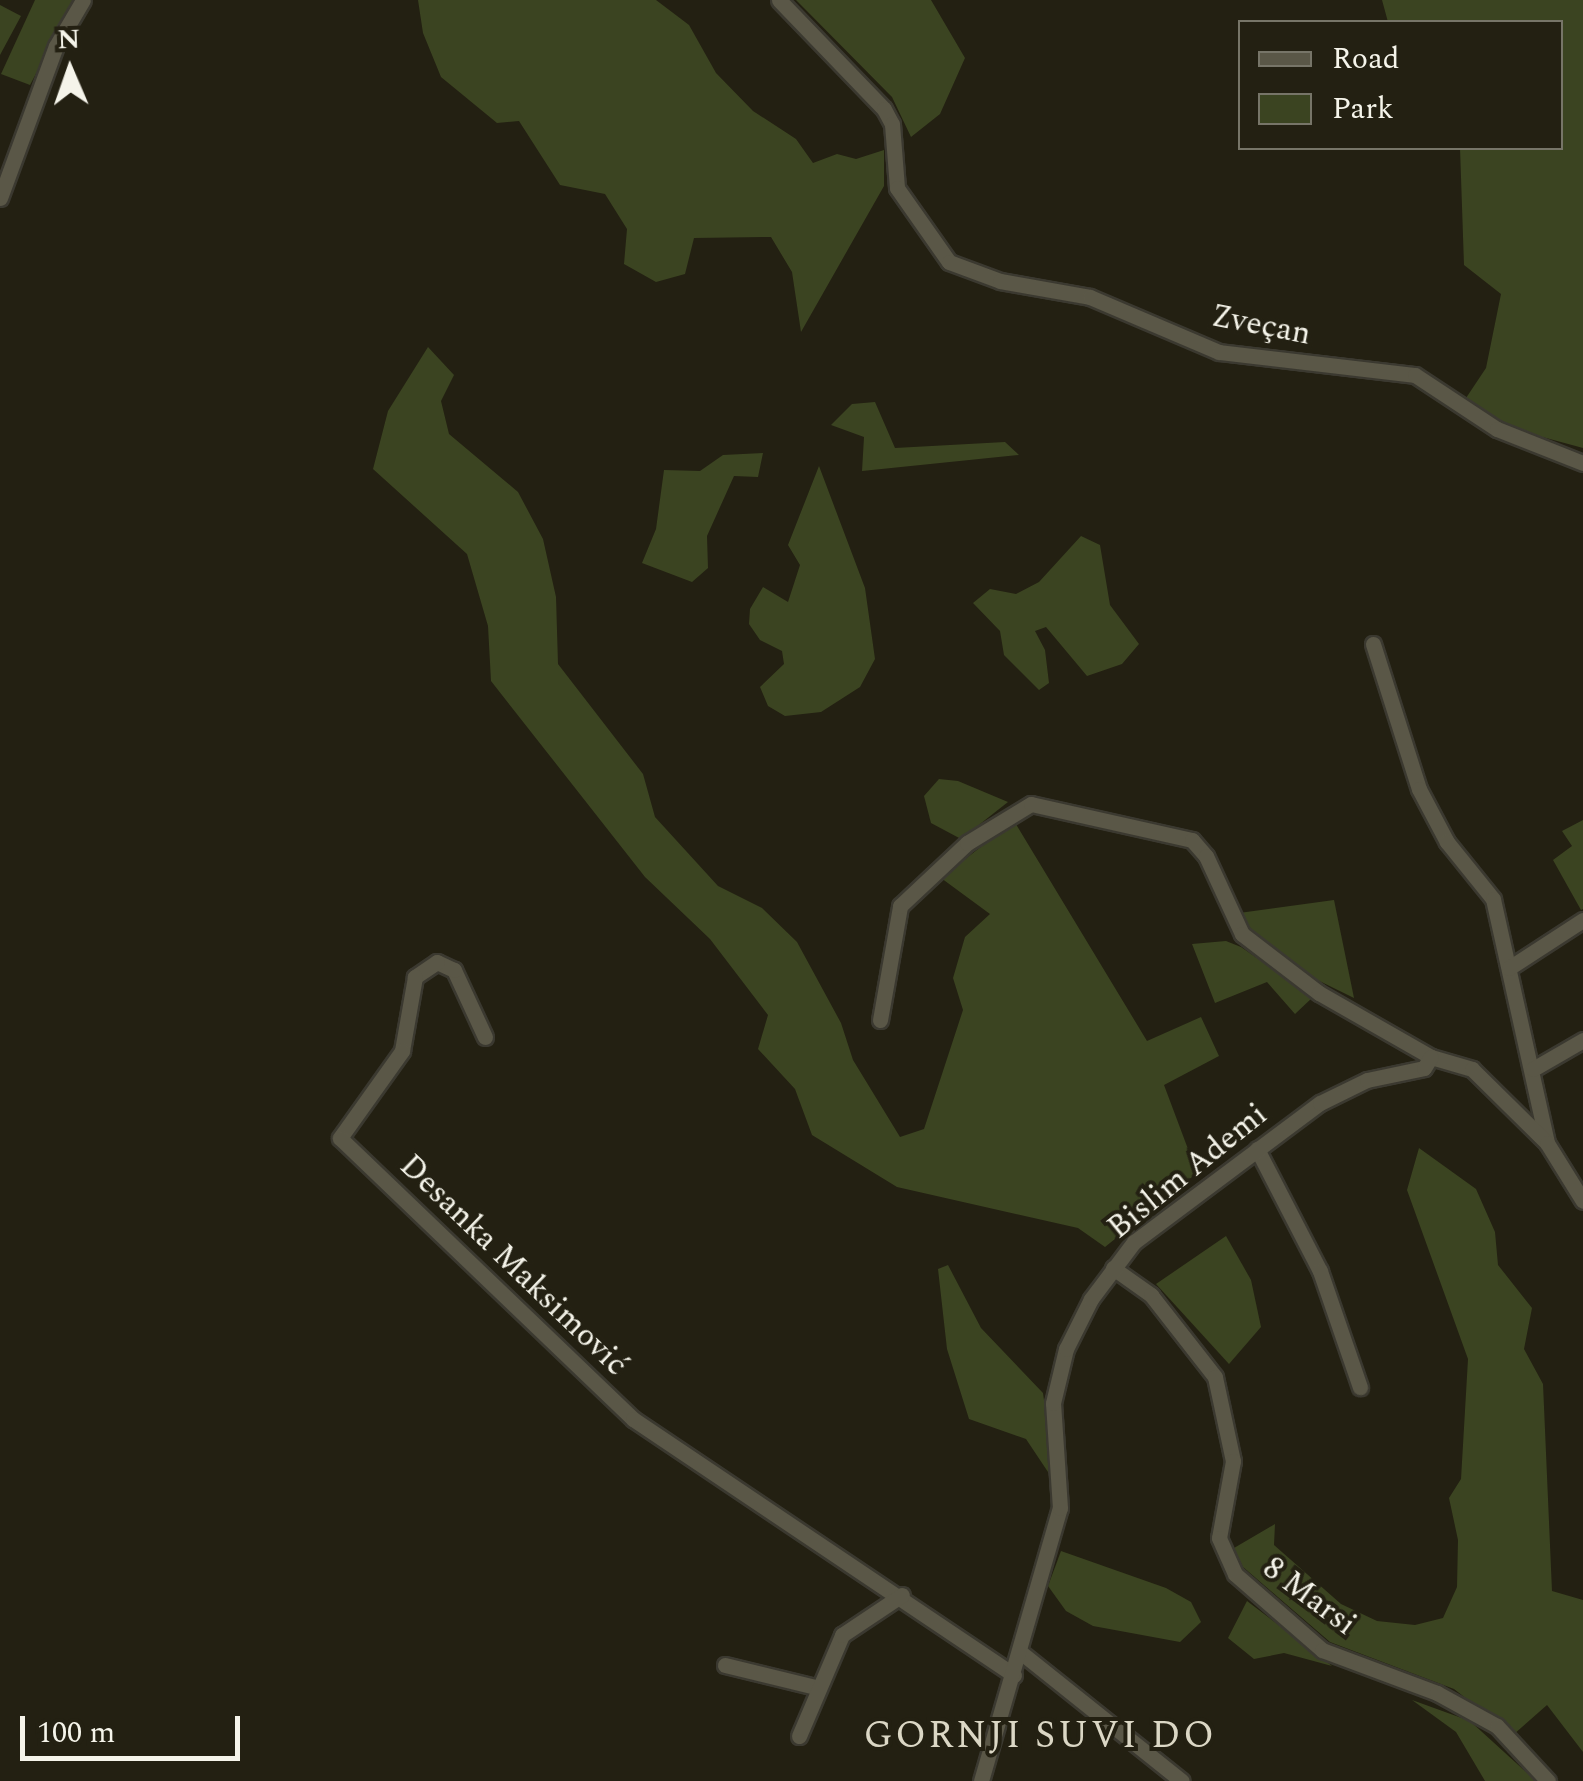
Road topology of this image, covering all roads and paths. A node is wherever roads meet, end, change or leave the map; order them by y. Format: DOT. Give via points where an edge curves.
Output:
graph roads {
  1 [pos="84,0"];
  2 [pos="778,0"];
  3 [pos="0,198"];
  4 [pos="1583,463"];
  5 [pos="1373,644"];
  6 [pos="1583,920"];
  7 [pos="1510,968"];
  8 [pos="880,1020"];
  9 [pos="485,1037"];
  10 [pos="1583,1040"];
  11 [pos="1430,1057"];
  12 [pos="1533,1070"];
  13 [pos="1548,1143"];
  14 [pos="1257,1150"];
  15 [pos="1577,1172"];
  16 [pos="1583,1200"];
  17 [pos="1114,1268"];
  18 [pos="1360,1388"];
  19 [pos="902,1594"];
  20 [pos="1020,1651"];
  21 [pos="725,1665"];
  22 [pos="1014,1675"];
  23 [pos="815,1687"];
  24 [pos="799,1736"];
  25 [pos="980,1781"];
  26 [pos="1182,1781"];
  27 [pos="1548,1781"];
  1 -- 3 [label="street" via="56,46"];
  2 -- 4 [label="street, Zveçan" via="884,109 892,124 897,188 934,246 965,268 1090,297 1218,352 1416,375 1497,429"];
  5 -- 7 [label="street" via="1419,789 1447,842 1492,900"];
  6 -- 7 [label="street"];
  7 -- 12 [label="street"];
  8 -- 11 [label="street" via="900,906 967,843 1031,804 1192,840 1242,934 1319,993"];
  9 -- 19 [label="street, Desanka Maksimović" via="454,970 437,962 415,977 402,1051 340,1138 633,1419"];
  10 -- 12 [label="street"];
  11 -- 13 [label="street" via="1472,1069"];
  11 -- 14 [label="street, Bislim Ademi" via="1424,1068 1367,1080 1320,1103"];
  12 -- 13 [label="street"];
  13 -- 15 [label="street"];
  14 -- 17 [label="street, Bislim Ademi" via="1144,1234"];
  14 -- 18 [label="street" via="1320,1271"];
  15 -- 16 [label="street"];
  17 -- 20 [label="street, Bislim Ademi" via="1077,1325 1058,1370 1054,1435 1063,1491"];
  17 -- 27 [label="street, 8 Marsi" via="1151,1295 1215,1378 1232,1461 1219,1538 1234,1574 1322,1650 1462,1704 1497,1726"];
  19 -- 22 [label="street, Desanka Maksimović"];
  19 -- 23 [label="street" via="842,1635"];
  20 -- 22 [label="street, Bislim Ademi"];
  20 -- 26 [label="street"];
  21 -- 23 [label="street"];
  22 -- 25 [label="street, Bislim Ademi"];
  23 -- 24 [label="street"];
}
